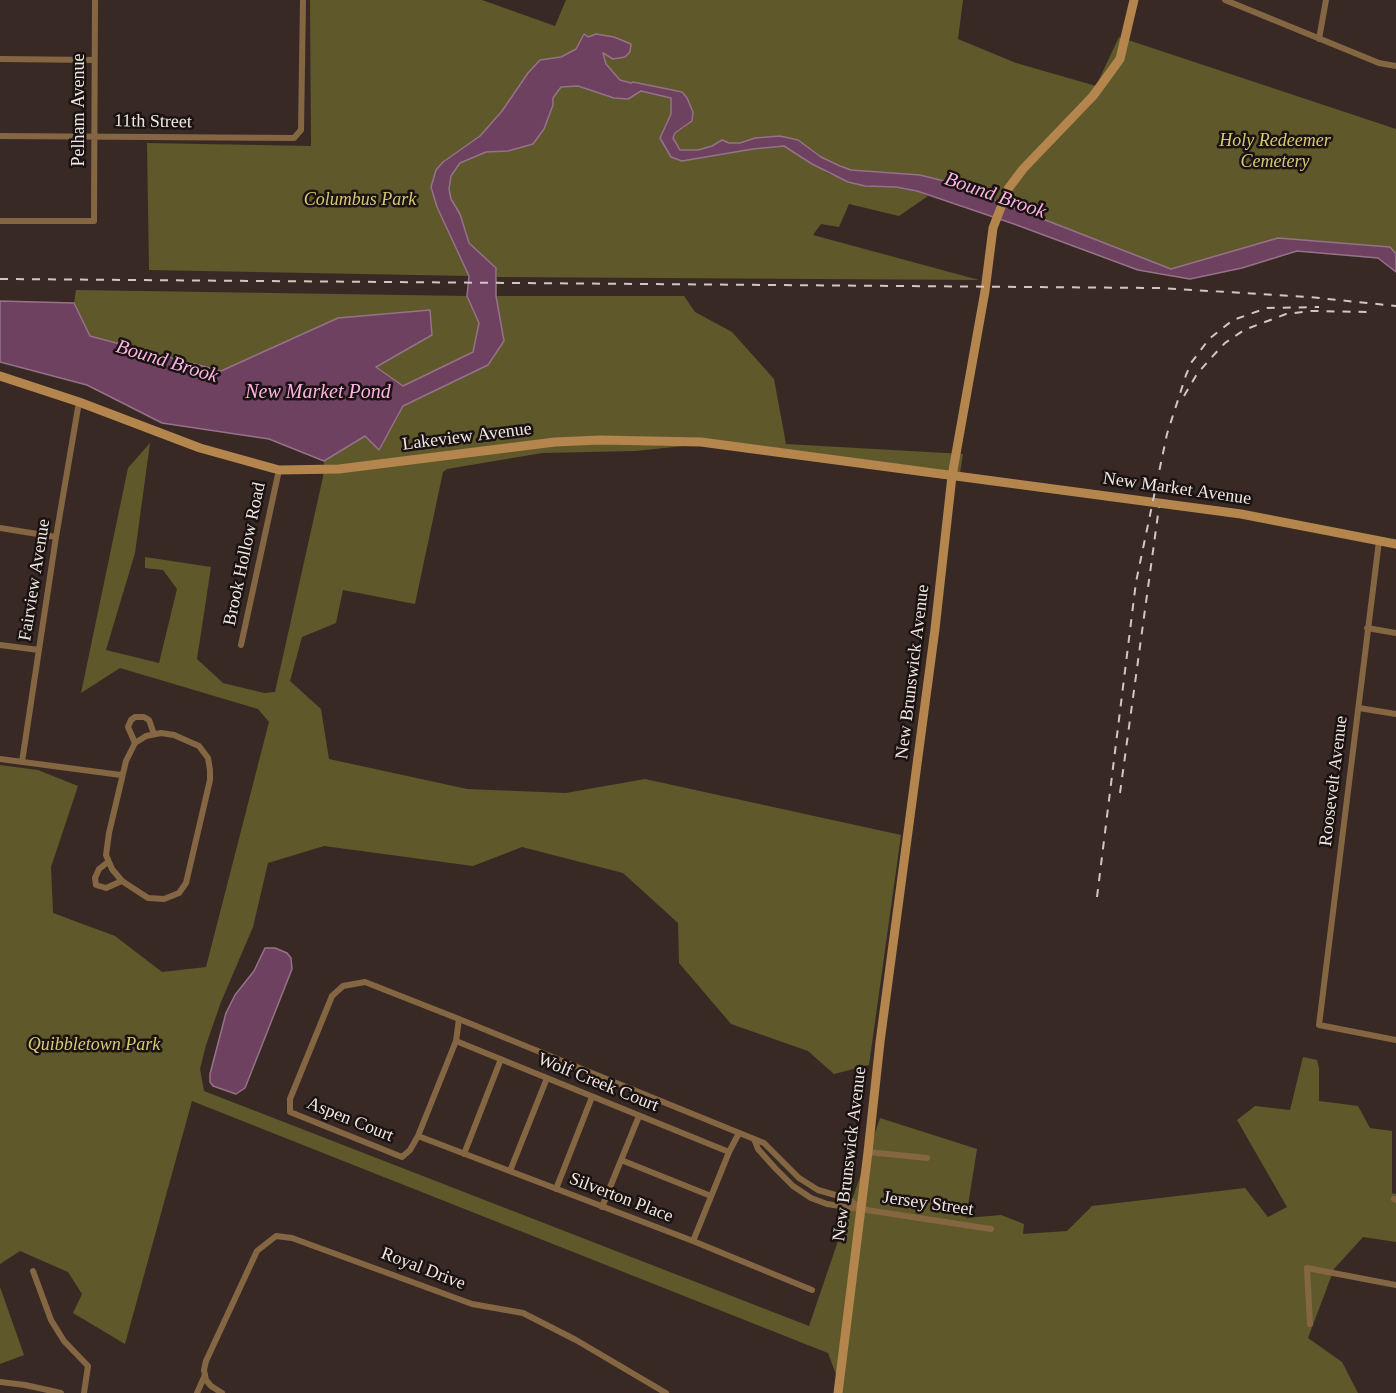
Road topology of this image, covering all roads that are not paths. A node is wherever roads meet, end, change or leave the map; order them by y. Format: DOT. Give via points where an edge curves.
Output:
graph roads {
  1 [pos="95,0"];
  2 [pos="303,0"];
  3 [pos="1134,0"];
  4 [pos="1225,0"];
  5 [pos="1326,0"];
  6 [pos="1319,39"];
  7 [pos="0,59"];
  8 [pos="94,60"];
  9 [pos="1396,66"];
  10 [pos="0,136"];
  11 [pos="94,136"];
  12 [pos="0,222"];
  13 [pos="0,376"];
  14 [pos="79,402"];
  15 [pos="279,470"];
  16 [pos="952,476"];
  17 [pos="0,528"];
  18 [pos="56,537"];
  19 [pos="1379,541"];
  20 [pos="1396,544"];
  21 [pos="1367,628"];
  22 [pos="1396,633"];
  23 [pos="0,645"];
  24 [pos="241,645"];
  25 [pos="39,650"];
  26 [pos="1359,708"];
  27 [pos="1396,714"];
  28 [pos="154,734"];
  29 [pos="135,743"];
  30 [pos="0,759"];
  31 [pos="22,762"];
  32 [pos="121,775"];
  33 [pos="108,862"];
  34 [pos="122,881"];
  35 [pos="459,1019"];
  36 [pos="1396,1040"];
  37 [pos="456,1041"];
  38 [pos="501,1059"];
  39 [pos="547,1078"];
  40 [pos="592,1097"];
  41 [pos="639,1116"];
  42 [pos="740,1133"];
  43 [pos="418,1136"];
  44 [pos="754,1139"];
  45 [pos="729,1152"];
  46 [pos="868,1152"];
  47 [pos="464,1154"];
  48 [pos="927,1158"];
  49 [pos="621,1160"];
  50 [pos="510,1171"];
  51 [pos="556,1189"];
  52 [pos="711,1196"];
  53 [pos="602,1207"];
  54 [pos="860,1209"];
  55 [pos="991,1228"];
  56 [pos="693,1241"];
  57 [pos="33,1271"];
  58 [pos="1396,1285"];
  59 [pos="812,1290"];
  60 [pos="1310,1324"];
  61 [pos="205,1375"];
  62 [pos="0,1382"];
  63 [pos="61,1393"];
  64 [pos="84,1393"];
  65 [pos="196,1393"];
  66 [pos="222,1393"];
  67 [pos="666,1393"];
  68 [pos="838,1393"];
  1 -- 8 [label="street, Pelham Avenue"];
  2 -- 11 [label="street, 11th Street" via="302,130 294,138"];
  3 -- 16 [label="street, New Brunswick Avenue" via="1120,59 1093,96 1023,169 1008,189 993,228"];
  4 -- 6 [label="street"];
  5 -- 6 [label="street"];
  6 -- 9 [label="street"];
  7 -- 8 [label="street"];
  8 -- 11 [label="street, Pelham Avenue"];
  10 -- 11 [label="street, 11th Street"];
  11 -- 12 [label="street, Pelham Avenue" via="94,221"];
  13 -- 14 [label="street, Lakeview Avenue"];
  14 -- 15 [label="street, Lakeview Avenue" via="200,448"];
  14 -- 18 [label="street, Fairview Avenue"];
  15 -- 16 [label="street, Lakeview Avenue" via="339,470 555,442 640,440 701,442"];
  15 -- 24 [label="street, Brook Hollow Road"];
  16 -- 19 [label="street, New Market Avenue" via="1241,514"];
  16 -- 46 [label="street, New Brunswick Avenue"];
  17 -- 18 [label="street"];
  18 -- 25 [label="street, Fairview Avenue"];
  19 -- 20 [label="street, New Market Avenue"];
  19 -- 21 [label="street, Roosevelt Avenue"];
  21 -- 22 [label="street"];
  21 -- 26 [label="street, Roosevelt Avenue"];
  23 -- 25 [label="street"];
  25 -- 31 [label="street, Fairview Avenue"];
  26 -- 27 [label="street"];
  26 -- 36 [label="street, Roosevelt Avenue" via="1319,1025"];
  28 -- 29 [label="street"];
  28 -- 29 [label="street" via="149,720 135,717 128,727"];
  28 -- 34 [label="street" via="174,735 201,747 210,761 210,780 182,889 169,898 156,899 140,894"];
  29 -- 32 [label="street"];
  30 -- 31 [label="street"];
  31 -- 32 [label="street"];
  32 -- 33 [label="street" via="107,843"];
  33 -- 34 [label="street"];
  33 -- 34 [label="street" via="94,878 96,885 105,888"];
  35 -- 37 [label="street, Aspen Court"];
  35 -- 42 [label="street, Aspen Court"];
  35 -- 43 [label="street, Aspen Court" via="365,982 343,986 332,996 290,1099 290,1112 402,1157"];
  37 -- 38 [label="street, Wolf Creek Court"];
  37 -- 43 [label="street, Aspen Court"];
  38 -- 39 [label="street, Wolf Creek Court"];
  38 -- 47 [label="street"];
  39 -- 40 [label="street, Wolf Creek Court"];
  39 -- 50 [label="street"];
  40 -- 41 [label="street, Wolf Creek Court"];
  40 -- 51 [label="street"];
  41 -- 45 [label="street, Wolf Creek Court"];
  41 -- 49 [label="street"];
  42 -- 44 [label="street, Aspen Court"];
  42 -- 45 [label="street"];
  43 -- 47 [label="street, Silverton Place"];
  44 -- 54 [label="street, Aspen Court" via="764,1143 799,1178 818,1190 849,1199"];
  44 -- 54 [label="street" via="758,1149 793,1186 811,1198"];
  45 -- 52 [label="street"];
  46 -- 48 [label="street"];
  46 -- 54 [label="street, New Brunswick Avenue"];
  47 -- 50 [label="street, Silverton Place"];
  49 -- 52 [label="street"];
  49 -- 53 [label="street"];
  50 -- 51 [label="street, Silverton Place"];
  51 -- 53 [label="street, Silverton Place"];
  52 -- 56 [label="street"];
  53 -- 56 [label="street, Silverton Place"];
  54 -- 55 [label="street, Jersey Street"];
  54 -- 68 [label="street, New Brunswick Avenue"];
  56 -- 59 [label="street, Silverton Place"];
  57 -- 64 [label="street" via="51,1320 64,1341 88,1366"];
  58 -- 60 [label="street" via="1307,1268"];
  61 -- 65 [label="street"];
  61 -- 66 [label="street" via="211,1386"];
  61 -- 67 [label="street, Royal Drive" via="206,1361 257,1251 276,1236 292,1238 472,1304 523,1313"];
  62 -- 63 [label="street"];
}
